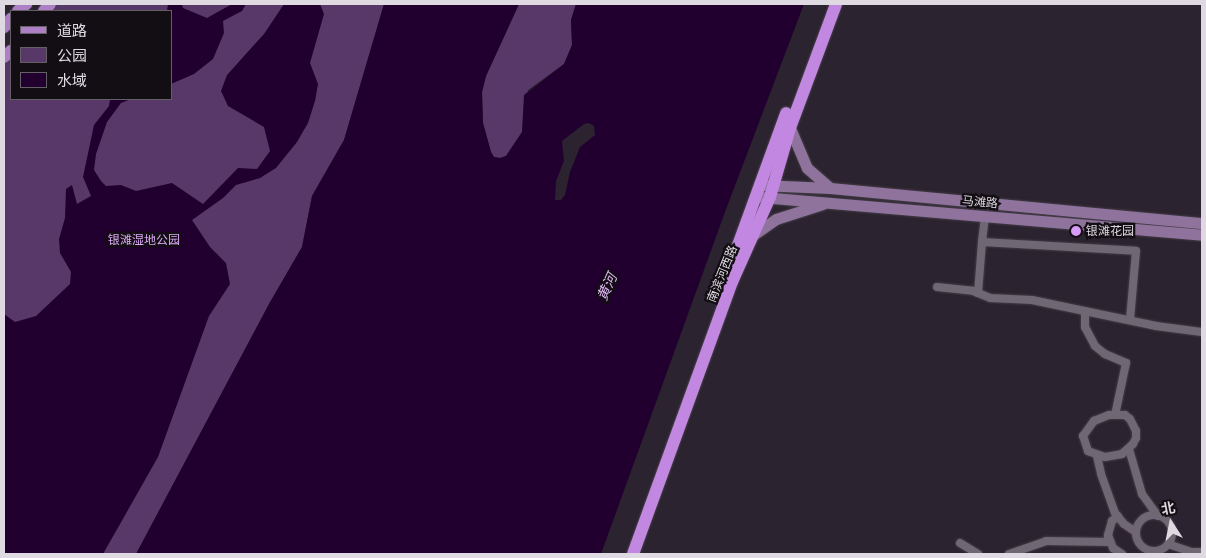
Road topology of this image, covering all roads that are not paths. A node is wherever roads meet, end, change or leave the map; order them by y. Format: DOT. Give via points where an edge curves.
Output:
graph roads {
  1 [pos="828,4"];
  2 [pos="836,4"];
  3 [pos="790,128"];
  4 [pos="830,188"];
  5 [pos="757,191"];
  6 [pos="771,192"];
  7 [pos="830,202"];
  8 [pos="985,217"];
  9 [pos="1202,223"];
  10 [pos="753,235"];
  11 [pos="1202,236"];
  12 [pos="982,242"];
  13 [pos="937,287"];
  14 [pos="978,293"];
  15 [pos="1085,312"];
  16 [pos="1130,319"];
  17 [pos="1202,332"];
  18 [pos="1114,415"];
  19 [pos="1129,449"];
  20 [pos="1097,456"];
  21 [pos="1118,516"];
  22 [pos="1158,516"];
  23 [pos="1136,532"];
  24 [pos="1109,542"];
  25 [pos="960,543"];
  26 [pos="1168,544"];
  27 [pos="1145,549"];
  28 [pos="1202,552"];
  29 [pos="624,554"];
  30 [pos="633,554"];
  31 [pos="978,554"];
  32 [pos="1008,554"];
  33 [pos="1122,554"];
  34 [pos="1137,554"];
  1 -- 5 [label="highway, 南滨河西路"];
  2 -- 3 [label="highway, 南滨河西路"];
  3 -- 4 [label="main road" via="807,168"];
  3 -- 6 [label="highway, 南滨河西路"];
  4 -- 6 [label="main road, 马滩路"];
  4 -- 9 [label="main road, 马滩路"];
  5 -- 6 [label="main road, 马滩路"];
  5 -- 29 [label="highway, 南滨河西路"];
  6 -- 7 [label="main road, 马滩路"];
  6 -- 10 [label="highway, 南滨河西路"];
  7 -- 8 [label="main road, 马滩路"];
  7 -- 10 [label="main road" via="776,219"];
  8 -- 11 [label="main road, 马滩路"];
  8 -- 12 [label="street"];
  10 -- 30 [label="highway, 南滨河西路" via="732,282"];
  12 -- 14 [label="street"];
  12 -- 16 [label="street" via="1136,252"];
  13 -- 14 [label="street"];
  14 -- 15 [label="street" via="990,298 1032,300"];
  15 -- 16 [label="street"];
  15 -- 18 [label="street" via="1085,327 1095,346 1126,363"];
  16 -- 17 [label="street"];
  18 -- 19 [label="street" via="1124,415 1134,424 1136,438"];
  18 -- 20 [label="street" via="1094,421 1085,431 1085,446"];
  19 -- 20 [label="street" via="1114,457"];
  19 -- 22 [label="street" via="1142,494"];
  20 -- 21 [label="street" via="1109,500"];
  21 -- 23 [label="street"];
  21 -- 24 [label="street" via="1109,528"];
  22 -- 23 [label="street" via="1143,519"];
  22 -- 26 [label="street" via="1167,521 1172,530"];
  23 -- 27 [label="street" via="1138,542"];
  24 -- 32 [label="street" via="1046,541"];
  24 -- 33 [label="street"];
  25 -- 31 [label="street"];
  26 -- 27 [label="street" via="1155,551"];
  26 -- 28 [label="street" via="1191,552"];
  27 -- 34 [label="street"];
}
